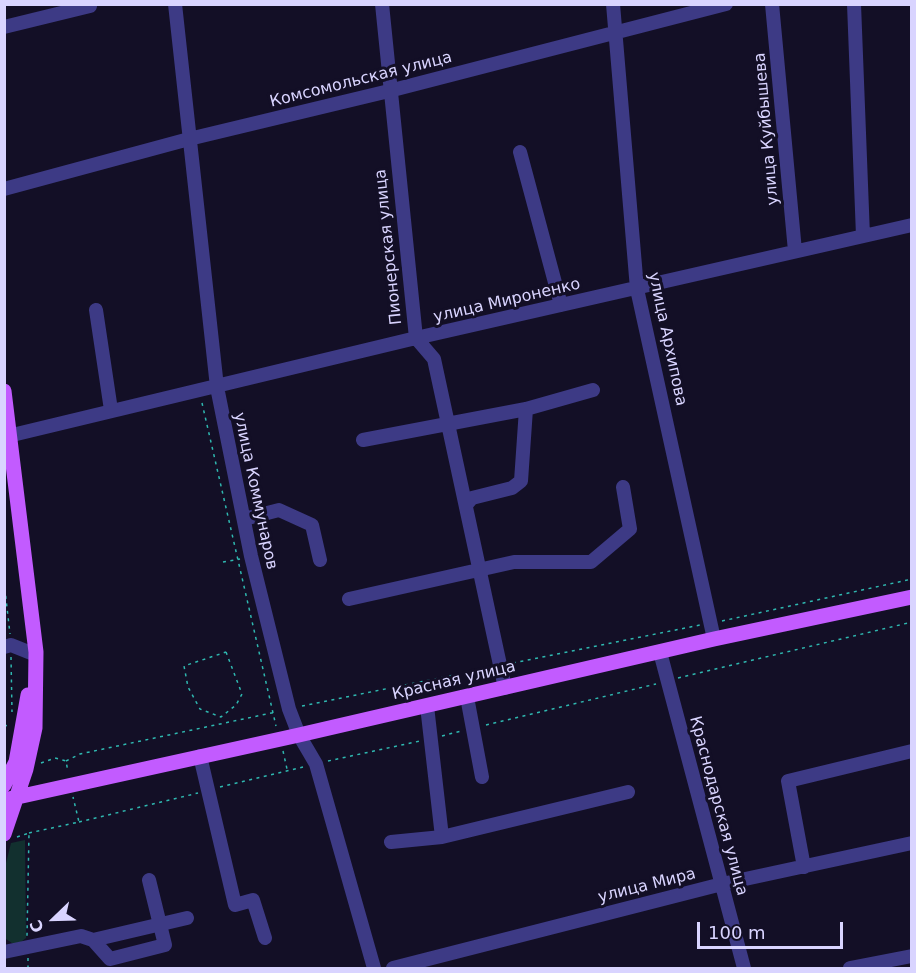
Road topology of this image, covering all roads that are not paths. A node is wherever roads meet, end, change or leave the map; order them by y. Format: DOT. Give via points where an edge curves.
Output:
graph roads {
  1 [pos="176,4"];
  2 [pos="382,4"];
  3 [pos="613,4"];
  4 [pos="726,4"];
  5 [pos="772,4"];
  6 [pos="855,4"];
  7 [pos="90,6"];
  8 [pos="4,27"];
  9 [pos="615,32"];
  10 [pos="389,91"];
  11 [pos="189,139"];
  12 [pos="520,152"];
  13 [pos="4,189"];
  14 [pos="912,225"];
  15 [pos="862,236"];
  16 [pos="795,251"];
  17 [pos="637,289"];
  18 [pos="561,305"];
  19 [pos="96,309"];
  20 [pos="416,338"];
  21 [pos="216,387"];
  22 [pos="593,390"];
  23 [pos="4,391"];
  24 [pos="526,409"];
  25 [pos="111,410"];
  26 [pos="448,424"];
  27 [pos="6,437"];
  28 [pos="363,440"];
  29 [pos="623,487"];
  30 [pos="466,505"];
  31 [pos="244,519"];
  32 [pos="320,560"];
  33 [pos="481,571"];
  34 [pos="912,597"];
  35 [pos="349,599"];
  36 [pos="31,623"];
  37 [pos="714,639"];
  38 [pos="4,647"];
  39 [pos="660,652"];
  40 [pos="31,653"];
  41 [pos="505,688"];
  42 [pos="467,697"];
  43 [pos="427,706"];
  44 [pos="299,735"];
  45 [pos="912,752"];
  46 [pos="200,756"];
  47 [pos="482,777"];
  48 [pos="4,785"];
  49 [pos="628,792"];
  50 [pos="11,798"];
  51 [pos="9,836"];
  52 [pos="442,837"];
  53 [pos="391,842"];
  54 [pos="912,843"];
  55 [pos="804,867"];
  56 [pos="149,880"];
  57 [pos="722,884"];
  58 [pos="187,918"];
  59 [pos="160,924"];
  60 [pos="265,938"];
  61 [pos="93,940"];
  62 [pos="4,952"];
  63 [pos="912,956"];
  64 [pos="374,969"];
  65 [pos="393,969"];
  66 [pos="744,969"];
  67 [pos="850,969"];
  1 -- 11 [label="street, улица Коммунаров"];
  2 -- 10 [label="street, Пионерская улица"];
  3 -- 9 [label="street, улица Архипова"];
  4 -- 9 [label="street, Комсомольская улица"];
  5 -- 16 [label="street, улица Куйбышева"];
  6 -- 15 [label="street"];
  7 -- 8 [label="street"];
  9 -- 10 [label="street, Комсомольская улица"];
  9 -- 17 [label="street, улица Архипова"];
  10 -- 11 [label="street, Комсомольская улица"];
  10 -- 20 [label="street, Пионерская улица"];
  11 -- 13 [label="street, Комсомольская улица"];
  11 -- 21 [label="street, улица Коммунаров"];
  12 -- 18 [label="street"];
  14 -- 15 [label="street, улица Мироненко"];
  15 -- 16 [label="street, улица Мироненко"];
  16 -- 17 [label="street, улица Мироненко"];
  17 -- 18 [label="street, улица Мироненко"];
  17 -- 37 [label="street, улица Архипова"];
  18 -- 20 [label="street, улица Мироненко"];
  19 -- 25 [label="street"];
  20 -- 21 [label="street, улица Мироненко"];
  20 -- 26 [label="street, Пионерская улица" via="434,359"];
  21 -- 25 [label="street, улица Мироненко"];
  21 -- 31 [label="street, улица Коммунаров"];
  22 -- 24 [label="street"];
  23 -- 27 [label="main road"];
  24 -- 26 [label="street"];
  24 -- 30 [label="street" via="521,481 512,488 472,498"];
  25 -- 27 [label="street, улица Мироненко"];
  26 -- 28 [label="street"];
  26 -- 30 [label="street, Пионерская улица"];
  27 -- 36 [label="main road"];
  29 -- 33 [label="street" via="630,529 591,562 514,562"];
  30 -- 33 [label="street, Пионерская улица"];
  31 -- 32 [label="street" via="279,510 312,525"];
  31 -- 44 [label="street, улица Коммунаров" via="245,557"];
  33 -- 35 [label="street"];
  33 -- 41 [label="street, Пионерская улица"];
  34 -- 37 [label="main road, Красная улица"];
  36 -- 40 [label="main road"];
  36 -- 50 [label="main road" via="36,652 35,728"];
  37 -- 39 [label="main road, Красная улица"];
  38 -- 40 [label="street" via="11,645"];
  39 -- 41 [label="main road, Красная улица"];
  39 -- 57 [label="street, Краснодарская улица"];
  40 -- 48 [label="main road" via="16,762"];
  41 -- 42 [label="main road, Красная улица"];
  42 -- 43 [label="main road, Красная улица"];
  42 -- 47 [label="street"];
  43 -- 44 [label="main road, Красная улица"];
  43 -- 52 [label="street"];
  44 -- 46 [label="main road, Красная улица"];
  44 -- 64 [label="street, улица Коммунаров" via="316,764"];
  45 -- 55 [label="street" via="788,781"];
  46 -- 50 [label="main road, Красная улица"];
  46 -- 60 [label="street" via="235,905 253,900"];
  49 -- 52 [label="street"];
  50 -- 51 [label="main road"];
  52 -- 53 [label="street"];
  54 -- 55 [label="street, улица Мира"];
  55 -- 57 [label="street, улица Мира"];
  56 -- 59 [label="street"];
  57 -- 65 [label="street, улица Мира"];
  57 -- 66 [label="street, Краснодарская улица"];
  58 -- 59 [label="street"];
  59 -- 61 [label="street"];
  59 -- 61 [label="street" via="165,945 111,959"];
  61 -- 62 [label="street" via="81,936"];
  63 -- 67 [label="street"];
}
